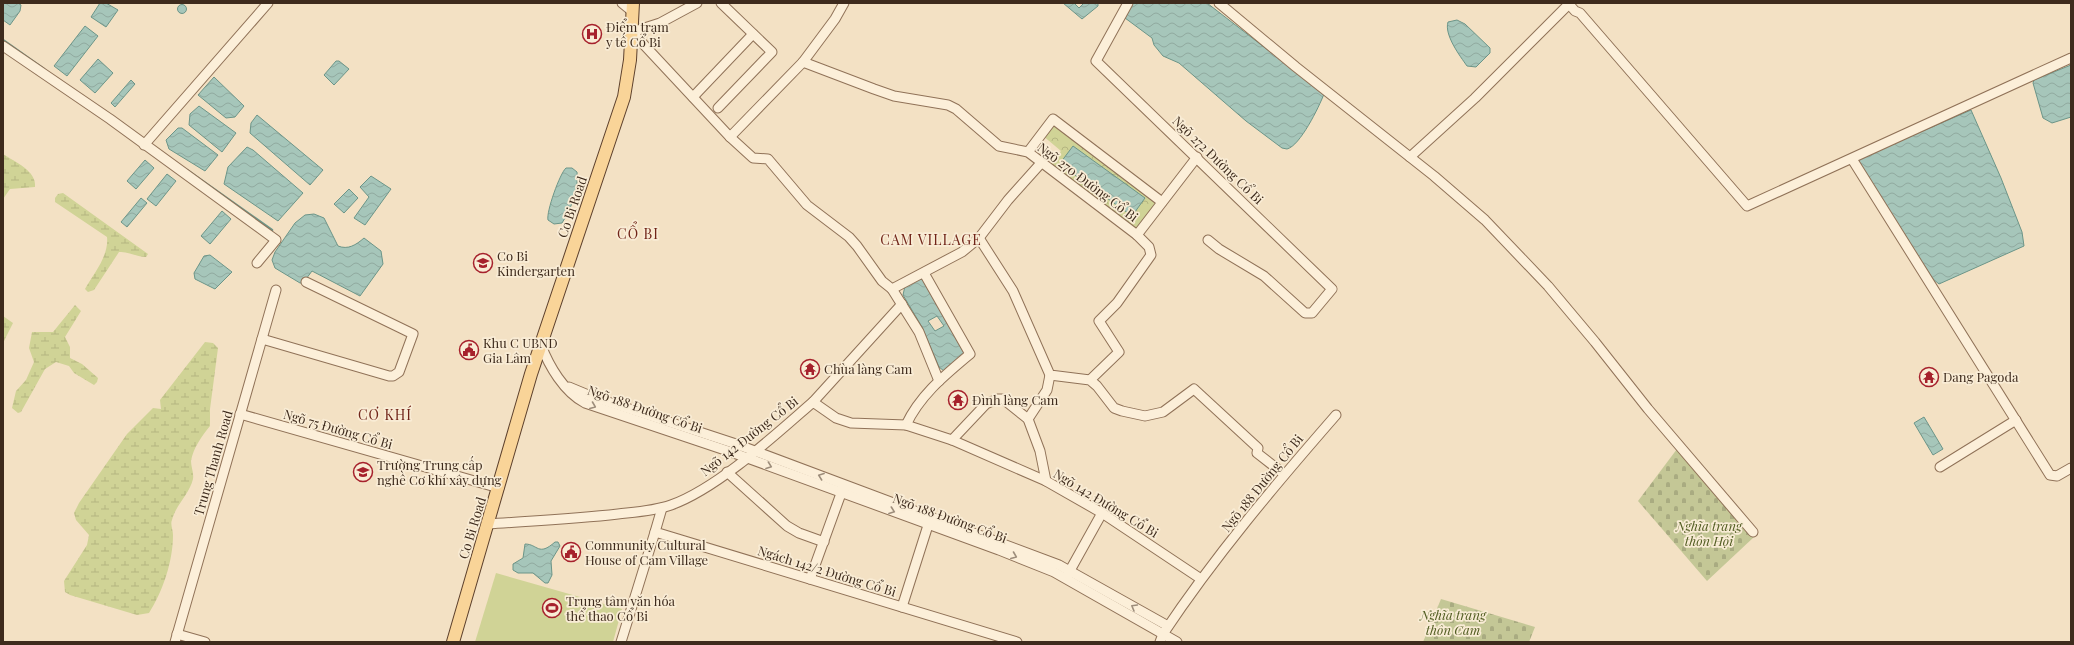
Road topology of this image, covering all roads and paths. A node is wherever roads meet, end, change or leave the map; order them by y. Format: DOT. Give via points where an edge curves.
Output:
graph roads {
  1 [pos="268,3"];
  2 [pos="622,3"];
  3 [pos="697,3"];
  4 [pos="721,3"];
  5 [pos="844,3"];
  6 [pos="1128,3"];
  7 [pos="1218,3"];
  8 [pos="1571,6"];
  9 [pos="633,8"];
  10 [pos="632,32"];
  11 [pos="753,34"];
  12 [pos="3,46"];
  13 [pos="2071,58"];
  14 [pos="803,62"];
  15 [pos="693,97"];
  16 [pos="718,108"];
  17 [pos="730,137"];
  18 [pos="144,145"];
  19 [pos="1028,152"];
  20 [pos="1197,157"];
  21 [pos="1410,157"];
  22 [pos="1852,159"];
  23 [pos="1042,162"];
  24 [pos="1162,202"];
  25 [pos="1137,235"];
  26 [pos="979,238"];
  27 [pos="1208,240"];
  28 [pos="257,263"];
  29 [pos="924,273"];
  30 [pos="306,282"];
  31 [pos="892,289"];
  32 [pos="276,290"];
  33 [pos="902,304"];
  34 [pos="262,339"];
  35 [pos="541,344"];
  36 [pos="1050,376"];
  37 [pos="1090,380"];
  38 [pos="939,381"];
  39 [pos="563,383"];
  40 [pos="813,402"];
  41 [pos="240,414"];
  42 [pos="1336,415"];
  43 [pos="1028,419"];
  44 [pos="2016,420"];
  45 [pos="906,425"];
  46 [pos="952,440"];
  47 [pos="753,451"];
  48 [pos="746,457"];
  49 [pos="1940,468"];
  50 [pos="2071,468"];
  51 [pos="727,472"];
  52 [pos="1284,474"];
  53 [pos="1046,481"];
  54 [pos="499,488"];
  55 [pos="843,488"];
  56 [pos="662,508"];
  57 [pos="1102,513"];
  58 [pos="930,520"];
  59 [pos="488,524"];
  60 [pos="654,532"];
  61 [pos="1753,532"];
  62 [pos="824,542"];
  63 [pos="1068,574"];
  64 [pos="1201,579"];
  65 [pos="810,580"];
  66 [pos="902,607"];
  67 [pos="1164,634"];
  68 [pos="176,638"];
  69 [pos="205,642"];
  70 [pos="453,642"];
  71 [pos="621,642"];
  72 [pos="1017,642"];
  73 [pos="1177,642"];
  1 -- 18 [label="street"];
  2 -- 9 [label="street"];
  3 -- 10 [label="street" via="666,21"];
  4 -- 11 [label="street"];
  5 -- 14 [label="street"];
  6 -- 20 [label="street, Ngõ 272 Đường Cổ Bi" via="1096,61"];
  7 -- 21 [label="street"];
  8 -- 21 [label="street"];
  8 -- 22 [label="street" via="1580,13 1747,206"];
  9 -- 10 [label="main road, Co Bi Road"];
  10 -- 15 [label="street"];
  10 -- 35 [label="main road, Co Bi Road" via="628,79 622,106"];
  11 -- 15 [label="street"];
  11 -- 16 [label="street" via="772,52"];
  12 -- 18 [label="street"];
  13 -- 22 [label="street"];
  14 -- 17 [label="street"];
  14 -- 19 [label="street, Ngõ 270 Đường Cổ Bi" via="894,96 948,105 999,146"];
  15 -- 17 [label="street"];
  17 -- 31 [label="street" via="753,158 768,159 807,205 853,242 882,281"];
  18 -- 28 [label="street" via="276,240"];
  19 -- 23 [label="street, Ngõ 270 Đường Cổ Bi"];
  19 -- 24 [label="street" via="1054,119"];
  20 -- 24 [label="street, Ngõ 270 Đường Cổ Bi"];
  20 -- 27 [label="street, Ngõ 272 Đường Cổ Bi" via="1332,289 1311,314 1303,312 1264,276"];
  21 -- 61 [label="street" via="1485,220 1548,286 1676,443"];
  22 -- 44 [label="street"];
  23 -- 25 [label="street, Ngõ 270 Đường Cổ Bi"];
  23 -- 26 [label="street"];
  24 -- 25 [label="street, Ngõ 270 Đường Cổ Bi"];
  25 -- 37 [label="street" via="1148,247 1151,255 1116,303 1099,321 1119,352"];
  26 -- 29 [label="street" via="962,252"];
  26 -- 36 [label="street" via="1013,291"];
  29 -- 31 [label="street"];
  29 -- 38 [label="street" via="970,354"];
  30 -- 34 [label="street" via="413,334 399,372 389,376"];
  31 -- 33 [label="street"];
  32 -- 34 [label="street, Trung Thanh Road"];
  33 -- 38 [label="street" via="919,332"];
  33 -- 40 [label="street"];
  34 -- 41 [label="street, Trung Thanh Road"];
  35 -- 39 [label="street"];
  35 -- 54 [label="main road, Co Bi Road"];
  36 -- 37 [label="street"];
  36 -- 43 [label="street" via="1047,390"];
  37 -- 52 [label="street" via="1114,408 1145,416 1163,412 1194,389 1258,448 1257,453"];
  38 -- 45 [label="street" via="918,404"];
  39 -- 47 [label="street, Ngõ 188 Đường Cổ Bi" via="593,398"];
  39 -- 48 [label="street, Ngõ 188 Đường Cổ Bi, one-way" via="575,397 593,406"];
  40 -- 45 [label="street, Ngõ 142 Đường Cổ Bi" via="836,418 852,423"];
  40 -- 47 [label="street, Ngõ 142 Đường Cổ Bi"];
  41 -- 54 [label="street, Ngõ 75 Đường Cổ Bi"];
  41 -- 68 [label="street, Trung Thanh Road"];
  42 -- 52 [label="street, Ngõ 188 Đường Cổ Bi"];
  43 -- 46 [label="street" via="1003,399 997,399 986,404"];
  43 -- 53 [label="street" via="1040,451"];
  44 -- 49 [label="street"];
  44 -- 50 [label="street" via="2050,474 2057,476"];
  45 -- 46 [label="street, Ngõ 142 Đường Cổ Bi"];
  46 -- 53 [label="street, Ngõ 142 Đường Cổ Bi"];
  47 -- 48 [label="street, Ngõ 142 Đường Cổ Bi"];
  55 -- 47 [label="street, Ngõ 188 Đường Cổ Bi, one-way"];
  48 -- 51 [label="street, Ngõ 142 Đường Cổ Bi"];
  48 -- 55 [label="street, Ngõ 188 Đường Cổ Bi, one-way"];
  51 -- 56 [label="street, Ngõ 142 Đường Cổ Bi" via="690,496"];
  51 -- 62 [label="street" via="787,526 798,533"];
  52 -- 64 [label="street, Ngõ 188 Đường Cổ Bi"];
  53 -- 57 [label="street, Ngõ 142 Đường Cổ Bi"];
  54 -- 59 [label="main road, Co Bi Road"];
  55 -- 58 [label="street, Ngõ 188 Đường Cổ Bi"];
  55 -- 62 [label="street"];
  56 -- 59 [label="street, Ngõ 142 Đường Cổ Bi"];
  56 -- 60 [label="street"];
  57 -- 63 [label="street"];
  57 -- 64 [label="street, Ngõ 142 Đường Cổ Bi"];
  58 -- 63 [label="street, Ngõ 188 Đường Cổ Bi" via="1004,543"];
  58 -- 66 [label="street"];
  59 -- 70 [label="main road, Co Bi Road"];
  60 -- 65 [label="street, Ngách 142/2 Đường Cổ Bi"];
  60 -- 71 [label="street"];
  62 -- 65 [label="street"];
  63 -- 67 [label="street, Ngõ 188 Đường Cổ Bi"];
  64 -- 67 [label="street, Ngõ 188 Đường Cổ Bi"];
  65 -- 66 [label="street, Ngách 142/2 Đường Cổ Bi"];
  66 -- 72 [label="street, Ngách 142/2 Đường Cổ Bi"];
  67 -- 73 [label="street"];
  68 -- 69 [label="street"];
}
